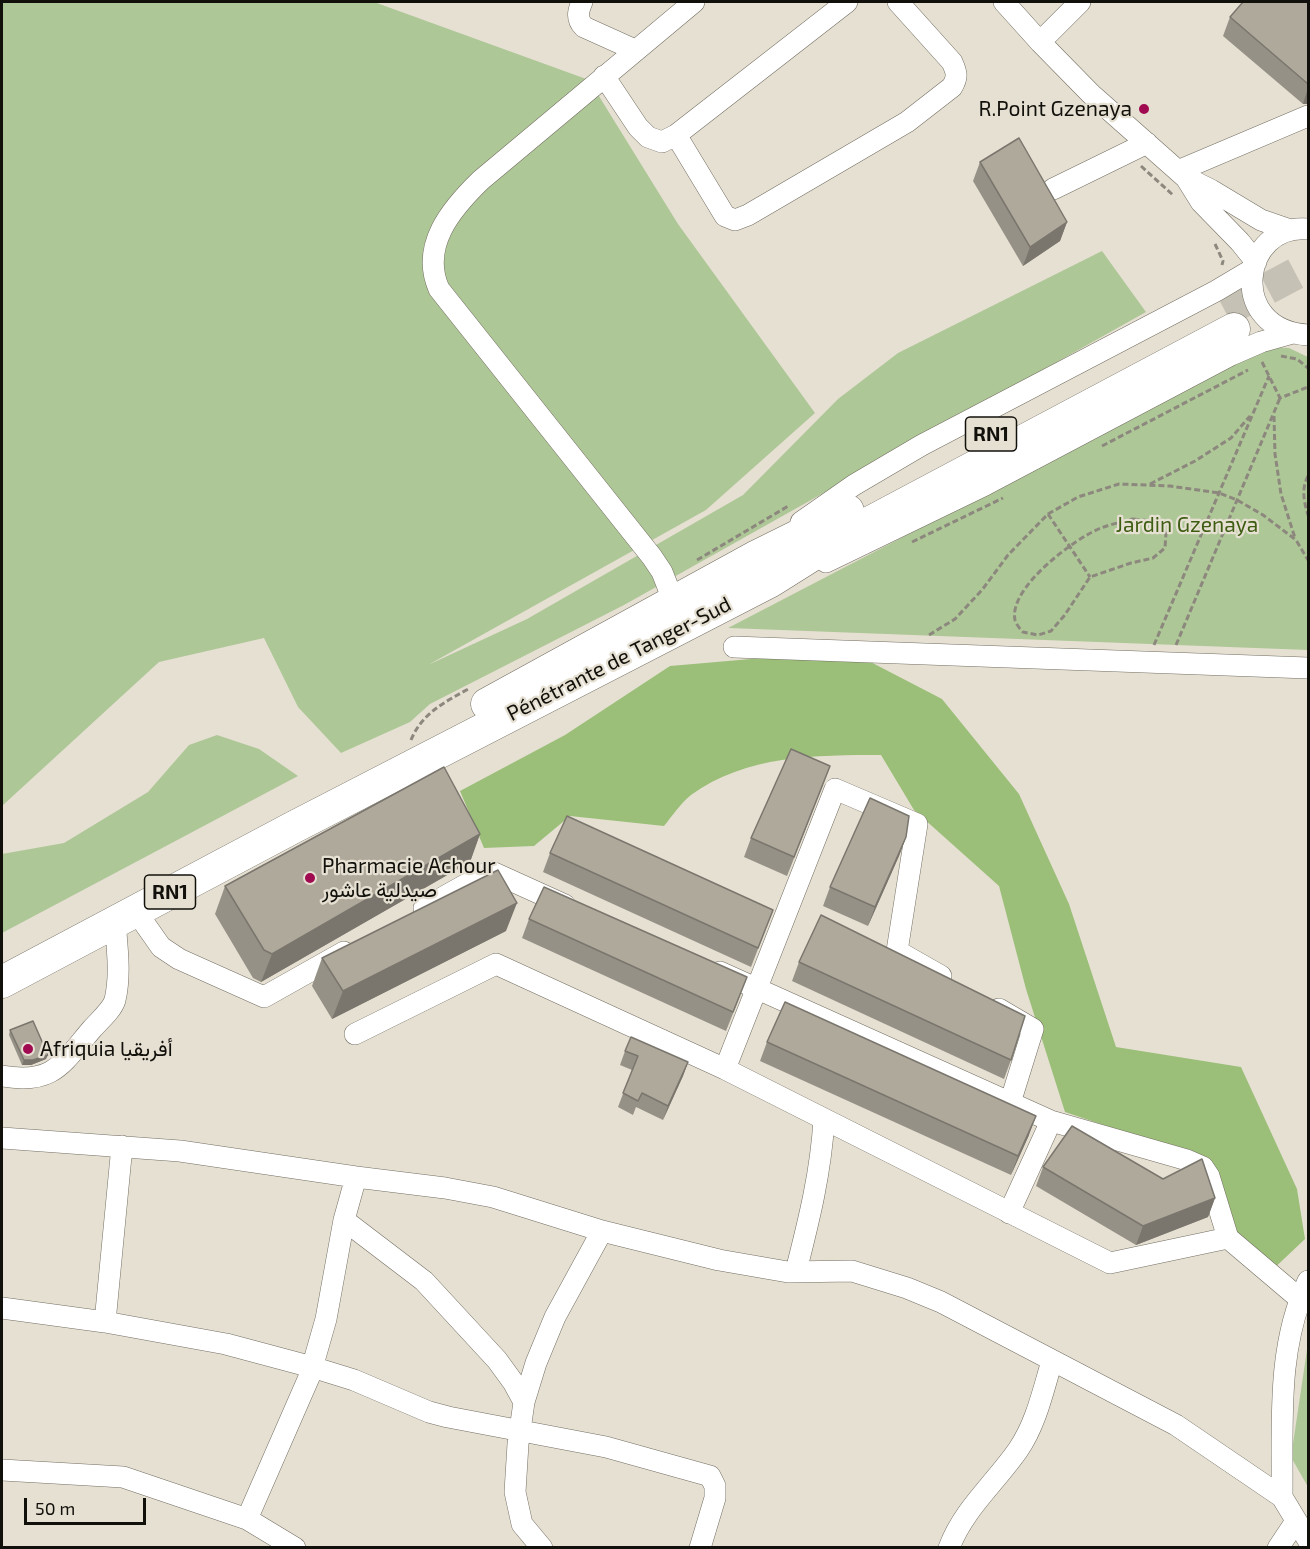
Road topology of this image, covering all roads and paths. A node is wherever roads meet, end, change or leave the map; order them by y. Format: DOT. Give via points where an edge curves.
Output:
graph roads {
  1 [pos="582,2"];
  2 [pos="694,2"];
  3 [pos="847,2"];
  4 [pos="898,2"];
  5 [pos="1004,2"];
  6 [pos="1080,2"];
  7 [pos="1040,42"];
  8 [pos="635,50"];
  9 [pos="603,76"];
  10 [pos="1308,116"];
  11 [pos="676,135"];
  12 [pos="1147,143"];
  13 [pos="1126,153"];
  14 [pos="1182,175"];
  15 [pos="1053,189"];
  16 [pos="1177,199"];
  17 [pos="1299,229"];
  18 [pos="1212,238"];
  19 [pos="1254,266"];
  20 [pos="1219,272"];
  21 [pos="1229,320"];
  22 [pos="1304,335"];
  23 [pos="1262,362"];
  24 [pos="1269,376"];
  25 [pos="1308,387"];
  26 [pos="1280,398"];
  27 [pos="1253,412"];
  28 [pos="1274,413"];
  29 [pos="1308,476"];
  30 [pos="1148,485"];
  31 [pos="1219,493"];
  32 [pos="800,500"];
  33 [pos="1237,500"];
  34 [pos="1048,514"];
  35 [pos="1308,515"];
  36 [pos="1296,540"];
  37 [pos="1070,548"];
  38 [pos="1308,560"];
  39 [pos="696,561"];
  40 [pos="764,568"];
  41 [pos="1090,577"];
  42 [pos="673,600"];
  43 [pos="927,636"];
  44 [pos="734,647"];
  45 [pos="1150,653"];
  46 [pos="1172,655"];
  47 [pos="1308,668"];
  48 [pos="477,684"];
  49 [pos="417,752"];
  50 [pos="331,796"];
  51 [pos="585,913"];
  52 [pos="125,916"];
  53 [pos="408,917"];
  54 [pos="366,940"];
  55 [pos="2,962"];
  56 [pos="703,965"];
  57 [pos="2,982"];
  58 [pos="955,984"];
  59 [pos="757,988"];
  60 [pos="984,1001"];
  61 [pos="355,1034"];
  62 [pos="724,1069"];
  63 [pos="2,1076"];
  64 [pos="1010,1103"];
  65 [pos="824,1119"];
  66 [pos="1051,1121"];
  67 [pos="2,1138"];
  68 [pos="122,1146"];
  69 [pos="356,1177"];
  70 [pos="1009,1212"];
  71 [pos="344,1221"];
  72 [pos="602,1231"];
  73 [pos="1228,1238"];
  74 [pos="795,1271"];
  75 [pos="1304,1290"];
  76 [pos="2,1308"];
  77 [pos="105,1322"];
  78 [pos="1052,1361"];
  79 [pos="312,1366"];
  80 [pos="525,1402"];
  81 [pos="520,1432"];
  82 [pos="2,1470"];
  83 [pos="1282,1497"];
  84 [pos="247,1519"];
  85 [pos="1296,1521"];
  86 [pos="1308,1540"];
  87 [pos="295,1548"];
  88 [pos="542,1548"];
  89 [pos="700,1548"];
  90 [pos="948,1548"];
  91 [pos="1278,1548"];
  1 -- 8 [label="street" via="578,14 584,27"];
  2 -- 8 [label="street"];
  3 -- 11 [label="street"];
  4 -- 11 [label="street" via="957,72 951,87 907,122 735,220 725,216"];
  5 -- 7 [label="street"];
  6 -- 7 [label="street"];
  7 -- 12 [label="street"];
  8 -- 9 [label="street"];
  9 -- 11 [label="street" via="648,136 662,142"];
  9 -- 42 [label="street" via="469,191 438,237 432,267 439,290 652,556"];
  10 -- 14 [label="street"];
  12 -- 13 [label="street"];
  12 -- 14 [label="street"];
  13 -- 15 [label="street"];
  13 -- 16 [label="path"];
  14 -- 17 [label="street" via="1261,220"];
  14 -- 19 [label="street" via="1201,202 1240,242"];
  17 -- 19 [label="street" via="1279,235 1269,243"];
  18 -- 20 [label="path" via="1223,261"];
  19 -- 22 [label="street" via="1252,289 1261,313 1275,326"];
  19 -- 40 [label="street" via="1216,291 896,460 821,508"];
  21 -- 40 [label="highway, Pénétrante de Tanger-Sud / RN1" via="833,542"];
  22 -- 40 [label="street" via="1246,348 939,508 802,572"];
  23 -- 24 [label="path"];
  24 -- 26 [label="path"];
  24 -- 27 [label="path"];
  25 -- 26 [label="path"];
  26 -- 28 [label="path"];
  27 -- 30 [label="path" via="1231,438"];
  27 -- 31 [label="path"];
  28 -- 33 [label="path"];
  28 -- 36 [label="path" via="1281,494"];
  29 -- 35 [label="path" via="1304,485"];
  30 -- 31 [label="path"];
  30 -- 34 [label="path" via="1119,484 1078,497"];
  31 -- 33 [label="path"];
  31 -- 45 [label="path"];
  32 -- 39 [label="path"];
  33 -- 36 [label="path"];
  33 -- 46 [label="path"];
  34 -- 37 [label="path"];
  34 -- 43 [label="path" via="955,619"];
  36 -- 38 [label="path"];
  37 -- 41 [label="path"];
  37 -- 41 [label="path" via="1099,529 1133,519 1152,520 1166,533 1165,548 1153,558"];
  37 -- 41 [label="path" via="1044,566 1025,588 1016,606 1015,621 1023,632 1038,635 1051,631"];
  40 -- 42 [label="highway, Pénétrante de Tanger-Sud / RN1"];
  40 -- 49 [label="highway, Pénétrante de Tanger-Sud / RN1"];
  42 -- 49 [label="highway, Pénétrante de Tanger-Sud / RN1" via="489,703"];
  44 -- 47 [label="street"];
  48 -- 49 [label="path" via="435,708 416,727"];
  49 -- 50 [label="highway, Pénétrante de Tanger-Sud / RN1"];
  50 -- 52 [label="highway, Pénétrante de Tanger-Sud / RN1"];
  50 -- 55 [label="highway, Pénétrante de Tanger-Sud / RN1"];
  51 -- 53 [label="street" via="490,872"];
  52 -- 54 [label="street" via="179,959 264,997"];
  52 -- 57 [label="highway, Pénétrante de Tanger-Sud / RN1"];
  52 -- 63 [label="street" via="114,1003 59,1068 37,1078"];
  56 -- 59 [label="street"];
  58 -- 59 [label="street" via="897,951 917,824 835,789"];
  59 -- 62 [label="street"];
  59 -- 64 [label="street"];
  60 -- 64 [label="street" via="1033,1029"];
  61 -- 62 [label="street" via="496,964"];
  62 -- 65 [label="street"];
  64 -- 66 [label="street"];
  65 -- 70 [label="street"];
  65 -- 74 [label="street" via="818,1182"];
  66 -- 70 [label="street"];
  66 -- 73 [label="street" via="1203,1167"];
  67 -- 68 [label="street"];
  68 -- 69 [label="street"];
  68 -- 77 [label="street"];
  69 -- 71 [label="street"];
  69 -- 72 [label="street" via="493,1197"];
  70 -- 73 [label="street" via="1110,1263"];
  71 -- 79 [label="street" via="326,1319"];
  71 -- 80 [label="street" via="424,1281 496,1360"];
  72 -- 74 [label="street" via="719,1260"];
  72 -- 80 [label="street" via="555,1317"];
  73 -- 75 [label="street"];
  74 -- 78 [label="street" via="852,1271 907,1288"];
  75 -- 83 [label="street" via="1287,1347"];
  76 -- 77 [label="street"];
  77 -- 79 [label="street" via="226,1344"];
  78 -- 83 [label="street" via="1176,1425"];
  78 -- 90 [label="street" via="1029,1431 972,1508"];
  79 -- 81 [label="street" via="429,1412"];
  79 -- 84 [label="street"];
  80 -- 81 [label="street"];
  81 -- 88 [label="street" via="515,1492 522,1524"];
  81 -- 89 [label="street" via="606,1447 710,1476 715,1498"];
  82 -- 84 [label="street" via="123,1477"];
  83 -- 85 [label="street"];
  84 -- 87 [label="street"];
  85 -- 86 [label="street"];
  85 -- 91 [label="street"];
}
